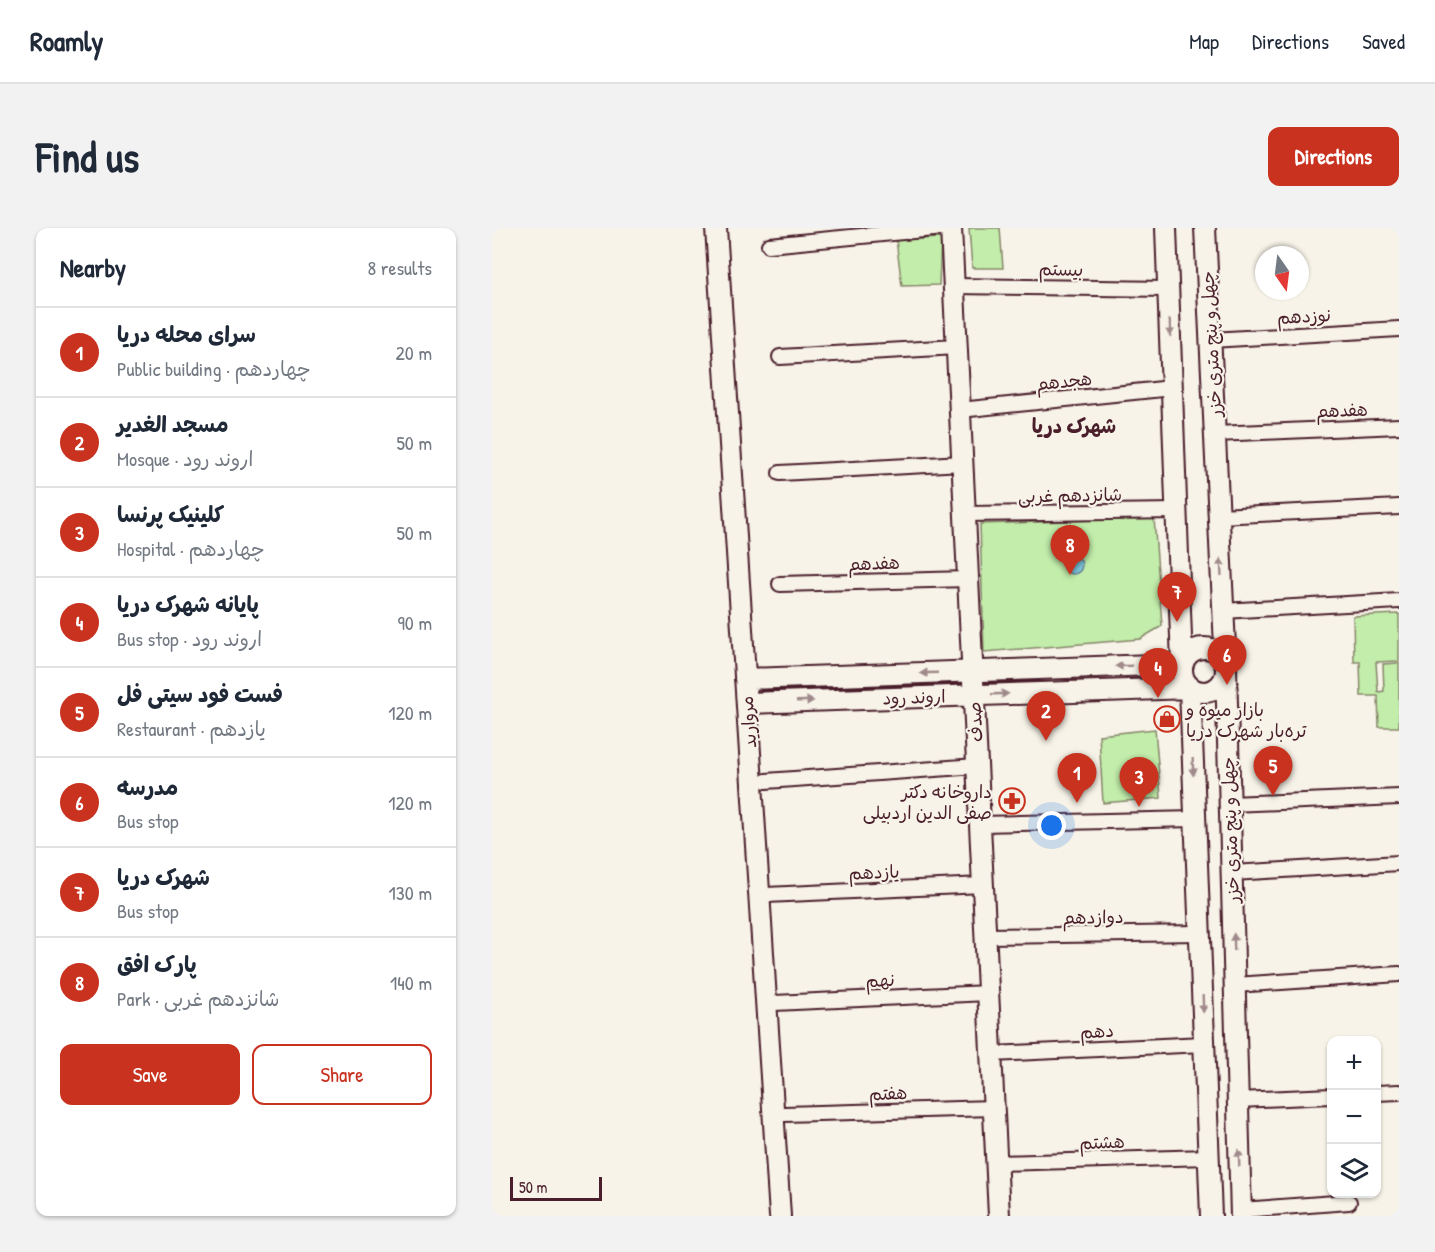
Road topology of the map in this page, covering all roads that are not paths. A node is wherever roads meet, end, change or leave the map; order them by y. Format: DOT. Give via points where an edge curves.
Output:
graph roads {
  1 [pos="716,228"];
  2 [pos="944,228"];
  3 [pos="951,228"];
  4 [pos="1166,228"];
  5 [pos="1206,228"];
  6 [pos="769,245"];
  7 [pos="954,286"];
  8 [pos="1168,288"];
  9 [pos="1399,328"];
  10 [pos="1211,340"];
  11 [pos="957,347"];
  12 [pos="780,357"];
  13 [pos="1172,388"];
  14 [pos="960,410"];
  15 [pos="1399,426"];
  16 [pos="1215,434"];
  17 [pos="963,463"];
  18 [pos="780,473"];
  19 [pos="1399,507"];
  20 [pos="1176,511"];
  21 [pos="965,514"];
  22 [pos="1219,516"];
  23 [pos="968,579"];
  24 [pos="780,584"];
  25 [pos="1399,601"];
  26 [pos="1223,611"];
  27 [pos="1182,664"];
  28 [pos="1226,668"];
  29 [pos="973,671"];
  30 [pos="745,679"];
  31 [pos="1190,688"];
  32 [pos="974,695"];
  33 [pos="747,703"];
  34 [pos="977,766"];
  35 [pos="766,781"];
  36 [pos="1399,797"];
  37 [pos="1230,804"];
  38 [pos="1195,819"];
  39 [pos="980,824"];
  40 [pos="1399,863"];
  41 [pos="1232,873"];
  42 [pos="983,885"];
  43 [pos="766,894"];
  44 [pos="1200,933"];
  45 [pos="986,936"];
  46 [pos="1399,974"];
  47 [pos="1235,985"];
  48 [pos="988,993"];
  49 [pos="774,1003"];
  50 [pos="1204,1044"];
  51 [pos="991,1054"];
  52 [pos="1399,1092"];
  53 [pos="1381,1093"];
  54 [pos="1327,1095"];
  55 [pos="1238,1100"];
  56 [pos="994,1108"];
  57 [pos="784,1114"];
  58 [pos="1209,1157"];
  59 [pos="997,1163"];
  60 [pos="1349,1202"];
  61 [pos="1241,1213"];
  62 [pos="780,1216"];
  63 [pos="999,1216"];
  64 [pos="1211,1216"];
  1 -- 30 [label="street, مروارید"];
  2 -- 6 [label="street"];
  3 -- 7 [label="street, صدف"];
  4 -- 8 [label="street"];
  5 -- 10 [label="street, چهل و پنج متری خزر"];
  7 -- 8 [label="street, بیستم"];
  7 -- 11 [label="street, صدف"];
  8 -- 13 [label="street, one-way"];
  9 -- 10 [label="street, نوزدهم"];
  10 -- 16 [label="street, چهل و پنج متری خزر"];
  11 -- 12 [label="street"];
  11 -- 14 [label="street, صدف"];
  13 -- 14 [label="street, هجدهم"];
  13 -- 20 [label="street"];
  14 -- 17 [label="street, صدف"];
  15 -- 16 [label="street, هفدهم"];
  16 -- 22 [label="street, چهل و پنج متری خزر"];
  17 -- 18 [label="street"];
  17 -- 21 [label="street, صدف"];
  19 -- 22 [label="street"];
  20 -- 21 [label="street, شانزدهم غربی"];
  20 -- 27 [label="street"];
  21 -- 23 [label="street, صدف"];
  26 -- 22 [label="street, چهل و پنج متری خزر, one-way"];
  23 -- 24 [label="street, هفدهم"];
  23 -- 29 [label="street, صدف"];
  25 -- 26 [label="street"];
  26 -- 28 [label="street, چهل و پنج متری خزر"];
  27 -- 28 [label="street" via="1191,652 1206,648 1220,654"];
  27 -- 29 [label="street, اروند رود, one-way"];
  27 -- 31 [label="street" via="1182,677"];
  28 -- 31 [label="street" via="1218,687 1204,692"];
  28 -- 37 [label="street, چهل و پنج متری خزر"];
  29 -- 30 [label="street, اروند رود, one-way"];
  29 -- 32 [label="street, صدف"];
  30 -- 33 [label="street, مروارید"];
  32 -- 31 [label="street, اروند رود, one-way"];
  31 -- 38 [label="street, چهل و پنج متری خزر, one-way"];
  33 -- 32 [label="street, اروند رود, one-way"];
  32 -- 34 [label="street, صدف"];
  33 -- 62 [label="street, مروارید"];
  34 -- 35 [label="street"];
  34 -- 39 [label="street, صدف"];
  36 -- 37 [label="street"];
  37 -- 41 [label="street, چهل و پنج متری خزر"];
  38 -- 39 [label="street"];
  38 -- 44 [label="street, چهل و پنج متری خزر"];
  39 -- 42 [label="street, صدف"];
  40 -- 41 [label="street"];
  47 -- 41 [label="street, چهل و پنج متری خزر, one-way"];
  42 -- 43 [label="street, یازدهم"];
  42 -- 45 [label="street, صدف"];
  44 -- 45 [label="street, دوازدهم"];
  44 -- 50 [label="street, چهل و پنج متری خزر, one-way"];
  45 -- 48 [label="street, صدف"];
  46 -- 47 [label="street"];
  47 -- 55 [label="street, چهل و پنج متری خزر"];
  48 -- 49 [label="street, نهم"];
  48 -- 51 [label="street, صدف"];
  50 -- 51 [label="street, دهم"];
  50 -- 58 [label="street, چهل و پنج متری خزر"];
  51 -- 56 [label="street, صدف"];
  52 -- 53 [label="street"];
  54 -- 55 [label="street"];
  61 -- 55 [label="street, چهل و پنج متری خزر, one-way"];
  56 -- 57 [label="street, هفتم"];
  56 -- 59 [label="street, صدف"];
  58 -- 59 [label="street, هشتم"];
  58 -- 64 [label="street, چهل و پنج متری خزر"];
  59 -- 63 [label="street, صدف"];
  60 -- 61 [label="street"];
}
